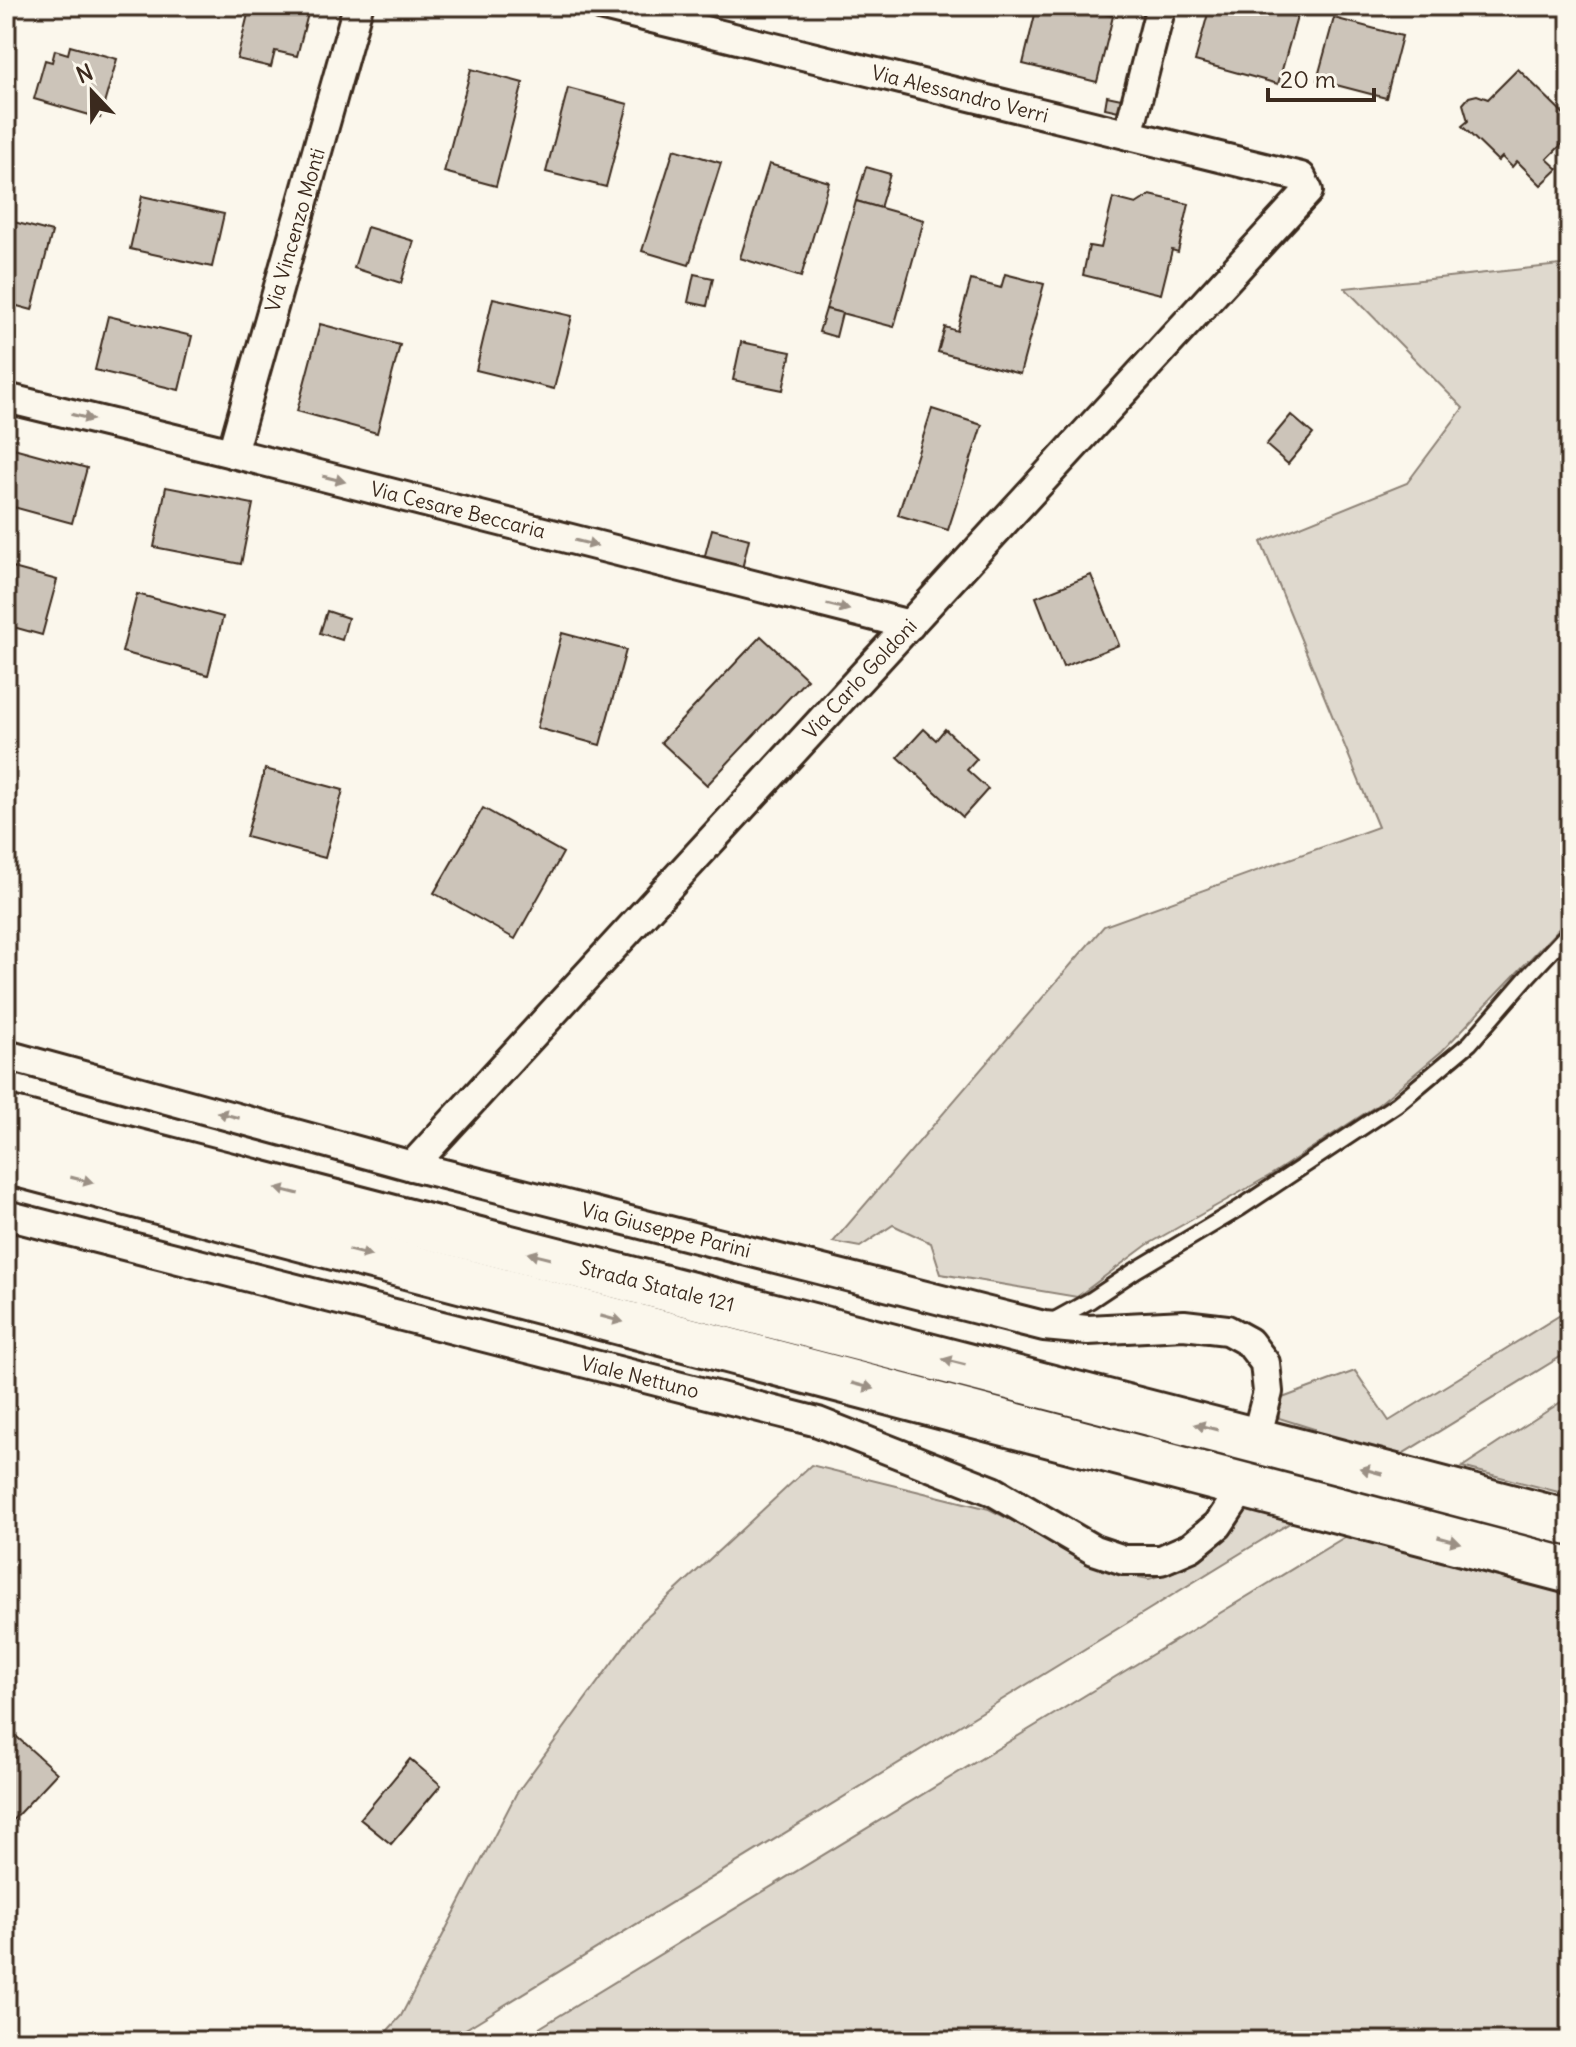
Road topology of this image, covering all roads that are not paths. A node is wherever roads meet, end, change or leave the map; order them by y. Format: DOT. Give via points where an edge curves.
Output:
graph roads {
  1 [pos="358,6"];
  2 [pos="603,6"];
  3 [pos="1161,6"];
  4 [pos="673,15"];
  5 [pos="1128,135"];
  6 [pos="1308,191"];
  7 [pos="6,398"];
  8 [pos="232,453"];
  9 [pos="910,625"];
  10 [pos="1570,931"];
  11 [pos="6,1055"];
  12 [pos="6,1118"];
  13 [pos="6,1161"];
  14 [pos="412,1166"];
  15 [pos="6,1215"];
  16 [pos="1044,1326"];
  17 [pos="1261,1419"];
  18 [pos="1234,1501"];
  19 [pos="1570,1523"];
  20 [pos="1570,1571"];
  1 -- 8 [label="street, Via Vincenzo Monti"];
  2 -- 4 [label="street, Via Alessandro Verri"];
  3 -- 5 [label="street"];
  4 -- 5 [label="street, Via Alessandro Verri"];
  5 -- 6 [label="street, Via Alessandro Verri" via="1301,177"];
  6 -- 9 [label="street, Via Carlo Goldoni"];
  7 -- 8 [label="street, Via Cesare Beccaria, one-way"];
  8 -- 9 [label="street, Via Cesare Beccaria, one-way"];
  9 -- 14 [label="street, Via Carlo Goldoni"];
  10 -- 16 [label="lane" via="1470,1043 1397,1104 1240,1208"];
  14 -- 11 [label="street, Via Giuseppe Parini, one-way"];
  19 -- 12 [label="main road, Strada Statale 121, one-way"];
  13 -- 20 [label="main road, one-way"];
  14 -- 16 [label="street, Via Giuseppe Parini"];
  15 -- 18 [label="street, Viale Nettuno" via="818,1422 993,1491 1094,1550 1124,1560 1161,1560 1191,1547 1218,1525"];
  16 -- 17 [label="street, Via Giuseppe Parini" via="1088,1330 1184,1325 1227,1330 1249,1342 1265,1363 1268,1392"];
}
